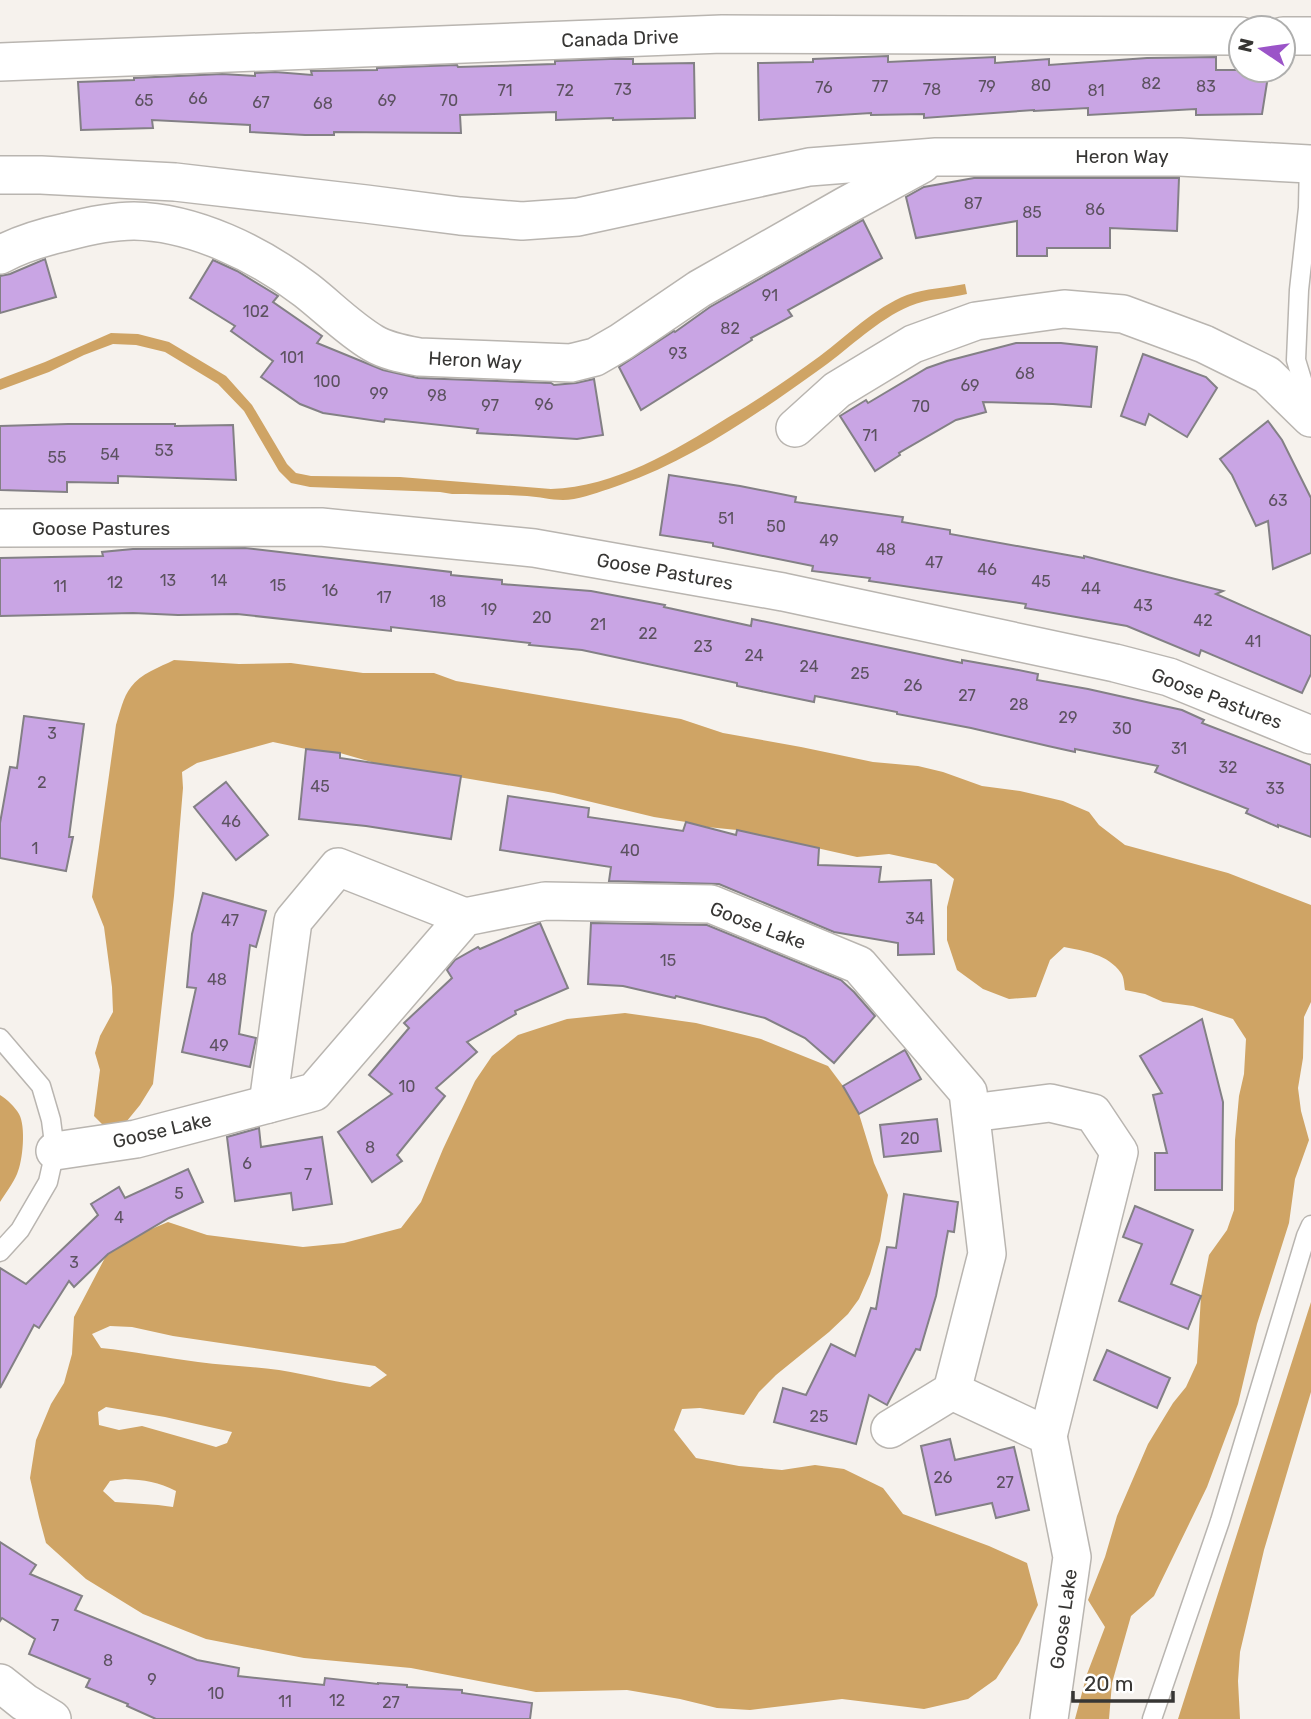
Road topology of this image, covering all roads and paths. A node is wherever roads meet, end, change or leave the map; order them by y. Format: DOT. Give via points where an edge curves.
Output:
graph roads {
  1 [pos="1227,36"];
  2 [pos="0,62"];
  3 [pos="1310,155"];
  4 [pos="936,156"];
  5 [pos="0,176"];
  6 [pos="0,254"];
  7 [pos="1311,409"];
  8 [pos="1311,418"];
  9 [pos="794,428"];
  10 [pos="0,528"];
  11 [pos="1311,735"];
  12 [pos="465,917"];
  13 [pos="0,1038"];
  14 [pos="268,1104"];
  15 [pos="971,1113"];
  16 [pos="55,1150"];
  17 [pos="1311,1225"];
  18 [pos="0,1252"];
  19 [pos="952,1391"];
  20 [pos="890,1429"];
  21 [pos="1048,1436"];
  22 [pos="0,1684"];
  23 [pos="52,1719"];
  24 [pos="1049,1719"];
  25 [pos="1152,1719"];
  1 -- 2 [label="street, Canada Drive" via="722,34"];
  3 -- 4 [label="street, Heron Way"];
  3 -- 7 [label="lane" via="1296,360"];
  4 -- 5 [label="street, Heron Way" via="809,167 578,217 522,221 175,182"];
  4 -- 6 [label="street, Heron Way" via="699,289 595,357 571,363 399,354 374,344 263,260 183,227 135,221 94,225"];
  8 -- 9 [label="street" via="1267,375 1204,344 1123,314 1064,309 976,321 913,344 837,390"];
  10 -- 11 [label="street, Goose Pastures" via="321,527 534,548 783,592 1115,663 1170,677"];
  12 -- 14 [label="street, Goose Lake" via="314,1092"];
  12 -- 14 [label="street" via="338,867 293,921"];
  12 -- 15 [label="street, Goose Lake" via="545,901 711,904 859,965 968,1092"];
  13 -- 16 [label="lane" via="40,1086"];
  14 -- 16 [label="street, Goose Lake" via="136,1139"];
  15 -- 19 [label="street, Goose Lake" via="987,1254"];
  15 -- 21 [label="street, Goose Lake" via="1050,1103 1093,1113 1119,1152"];
  16 -- 18 [label="lane" via="48,1182 20,1230"];
  17 -- 25 [label="lane" via="1220,1521"];
  19 -- 20 [label="street"];
  19 -- 21 [label="street"];
  21 -- 24 [label="street, Goose Lake" via="1072,1557"];
  22 -- 23 [label="street"];
}
